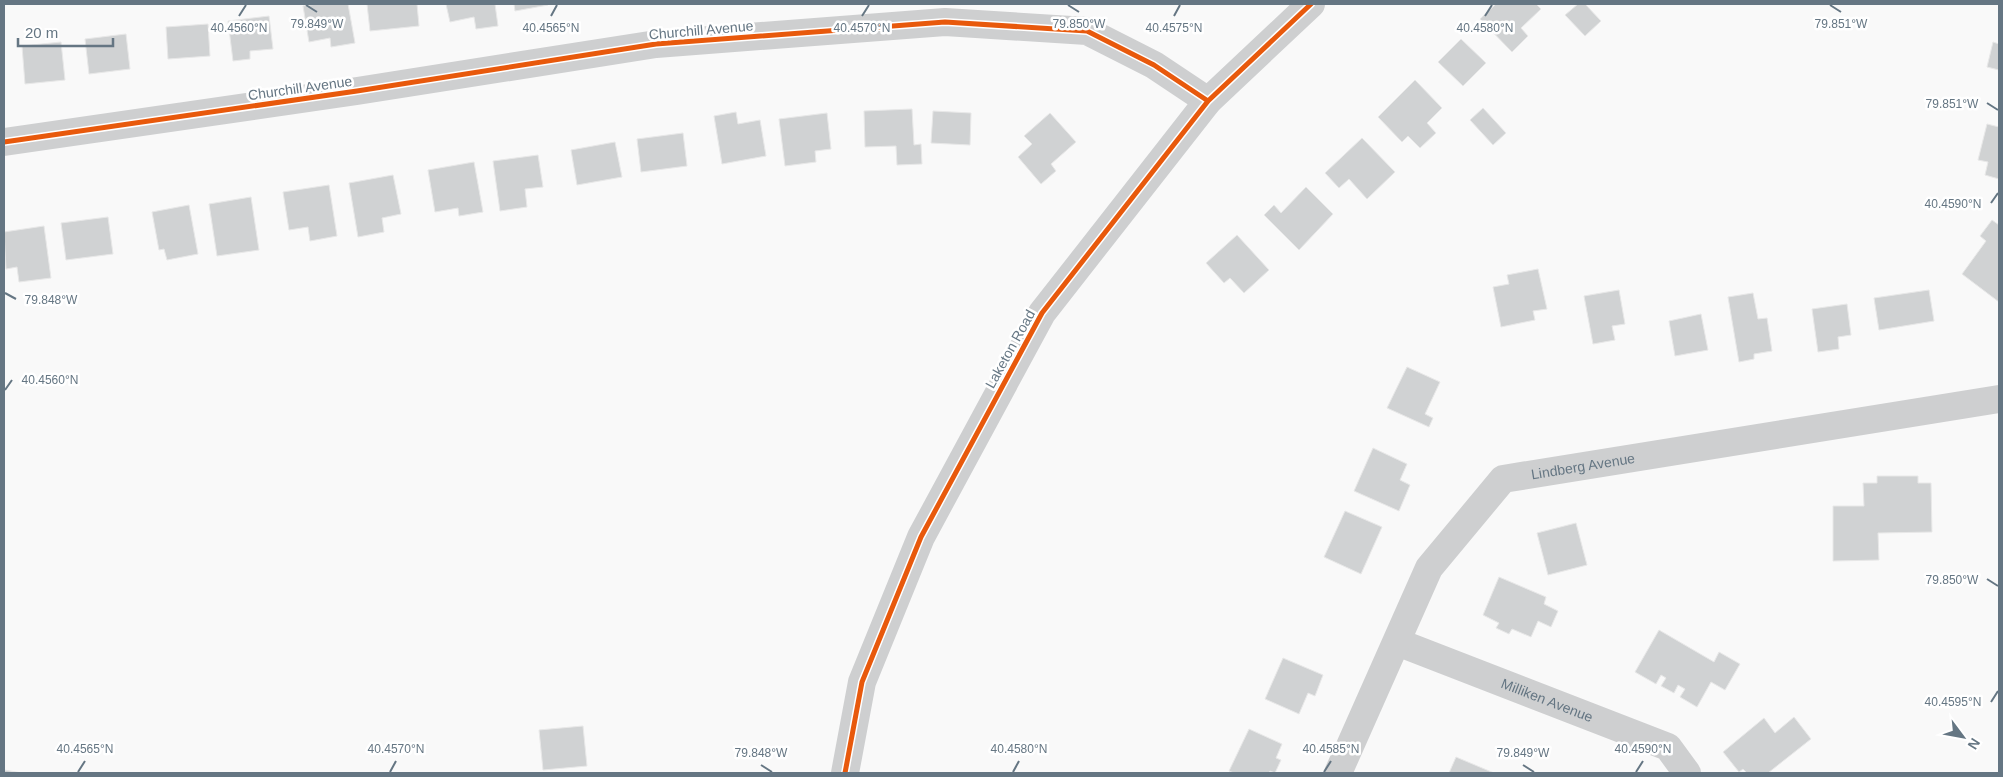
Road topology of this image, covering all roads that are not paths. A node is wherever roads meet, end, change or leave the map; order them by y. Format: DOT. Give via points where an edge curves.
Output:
graph roads {
  1 [pos="1311,4"];
  2 [pos="1208,101"];
  3 [pos="4,142"];
  4 [pos="1999,399"];
  5 [pos="1397,642"];
  6 [pos="845,773"];
  7 [pos="1338,773"];
  8 [pos="1687,773"];
  1 -- 2 [label="street, Laketon Road"];
  2 -- 3 [label="street, Churchill Avenue" via="1154,65 1087,31 945,22 656,44"];
  2 -- 6 [label="street, Laketon Road" via="1042,313 926,528 862,682"];
  4 -- 5 [label="street, Lindberg Avenue" via="1503,479 1429,568"];
  5 -- 7 [label="street, Lindberg Avenue"];
  5 -- 8 [label="street, Milliken Avenue" via="1668,747"];
}
